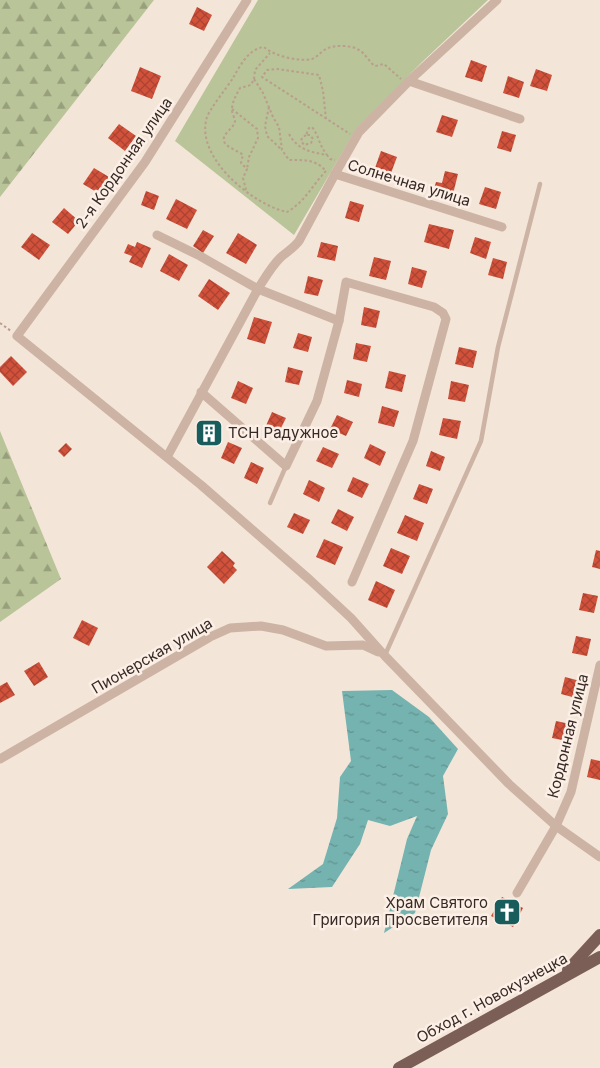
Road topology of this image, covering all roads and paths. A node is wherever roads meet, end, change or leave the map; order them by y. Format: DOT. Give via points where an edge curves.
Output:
graph roads {
  1 [pos="247,0"];
  2 [pos="497,0"];
  3 [pos="270,52"];
  4 [pos="254,79"];
  5 [pos="407,84"];
  6 [pos="269,105"];
  7 [pos="232,109"];
  8 [pos="326,119"];
  9 [pos="520,119"];
  10 [pos="289,134"];
  11 [pos="306,135"];
  12 [pos="356,138"];
  13 [pos="313,139"];
  14 [pos="318,140"];
  15 [pos="282,150"];
  16 [pos="327,155"];
  17 [pos="342,163"];
  18 [pos="248,170"];
  19 [pos="326,170"];
  20 [pos="335,174"];
  21 [pos="540,184"];
  22 [pos="246,191"];
  23 [pos="502,227"];
  24 [pos="157,235"];
  25 [pos="258,289"];
  26 [pos="339,321"];
  27 [pos="0,322"];
  28 [pos="17,336"];
  29 [pos="201,392"];
  30 [pos="167,457"];
  31 [pos="286,466"];
  32 [pos="270,503"];
  33 [pos="352,582"];
  34 [pos="385,656"];
  35 [pos="600,665"];
  36 [pos="0,759"];
  37 [pos="556,826"];
  38 [pos="600,858"];
  39 [pos="517,893"];
  40 [pos="600,935"];
  41 [pos="600,957"];
  42 [pos="559,980"];
  43 [pos="399,1068"];
  1 -- 28 [label="street, 2-я Кордонная улица" via="145,162"];
  2 -- 5 [label="street, Солнечная улица"];
  3 -- 4 [label="path" via="255,70"];
  3 -- 5 [label="path" via="302,59 312,58 328,48 358,49 375,66 384,64"];
  3 -- 22 [label="path" via="264,47 256,48 243,62 208,117 205,133 223,171"];
  4 -- 6 [label="path"];
  4 -- 7 [label="path" via="250,85 240,88"];
  5 -- 9 [label="street"];
  5 -- 12 [label="street, Солнечная улица"];
  6 -- 15 [label="path" via="279,127"];
  6 -- 15 [label="path" via="265,126 268,136"];
  7 -- 18 [label="path" via="257,129 258,138"];
  7 -- 18 [label="path" via="235,121 225,135 225,144 243,155 241,162"];
  8 -- 8 [label="path" via="262,77 266,70 319,75"];
  8 -- 12 [label="path"];
  10 -- 16 [label="path" via="294,143 304,150"];
  11 -- 13 [label="path"];
  11 -- 13 [label="path" via="301,141 304,145"];
  11 -- 14 [label="path" via="312,128"];
  12 -- 17 [label="street, Солнечная улица"];
  13 -- 14 [label="path"];
  14 -- 16 [label="path"];
  15 -- 19 [label="path" via="289,160 310,160"];
  16 -- 17 [label="path"];
  17 -- 20 [label="street, Солнечная улица"];
  18 -- 22 [label="path" via="243,178"];
  19 -- 20 [label="path"];
  19 -- 22 [label="path" via="306,197 287,212 277,210"];
  20 -- 23 [label="street, Солнечная улица"];
  20 -- 25 [label="street" via="294,248 282,255"];
  21 -- 34 [label="lane" via="498,347 481,441"];
  24 -- 25 [label="street"];
  25 -- 26 [label="street"];
  25 -- 29 [label="street"];
  26 -- 31 [label="street" via="317,401"];
  26 -- 33 [label="street" via="346,282 434,306 446,319 413,441"];
  27 -- 28 [label="path"];
  28 -- 30 [label="street"];
  29 -- 30 [label="street"];
  29 -- 31 [label="street"];
  30 -- 34 [label="street" via="310,580"];
  31 -- 32 [label="lane"];
  34 -- 36 [label="street, Пионерская улица" via="363,644 326,646 268,627 230,628"];
  34 -- 37 [label="street" via="509,784"];
  35 -- 37 [label="street, Кордонная улица" via="571,792"];
  37 -- 38 [label="street"];
  37 -- 39 [label="street, Кордонная улица"];
  40 -- 42 [label="main road"];
  41 -- 42 [label="main road, Обход г. Новокузнецка"];
  42 -- 43 [label="main road, Обход г. Новокузнецка"];
}
